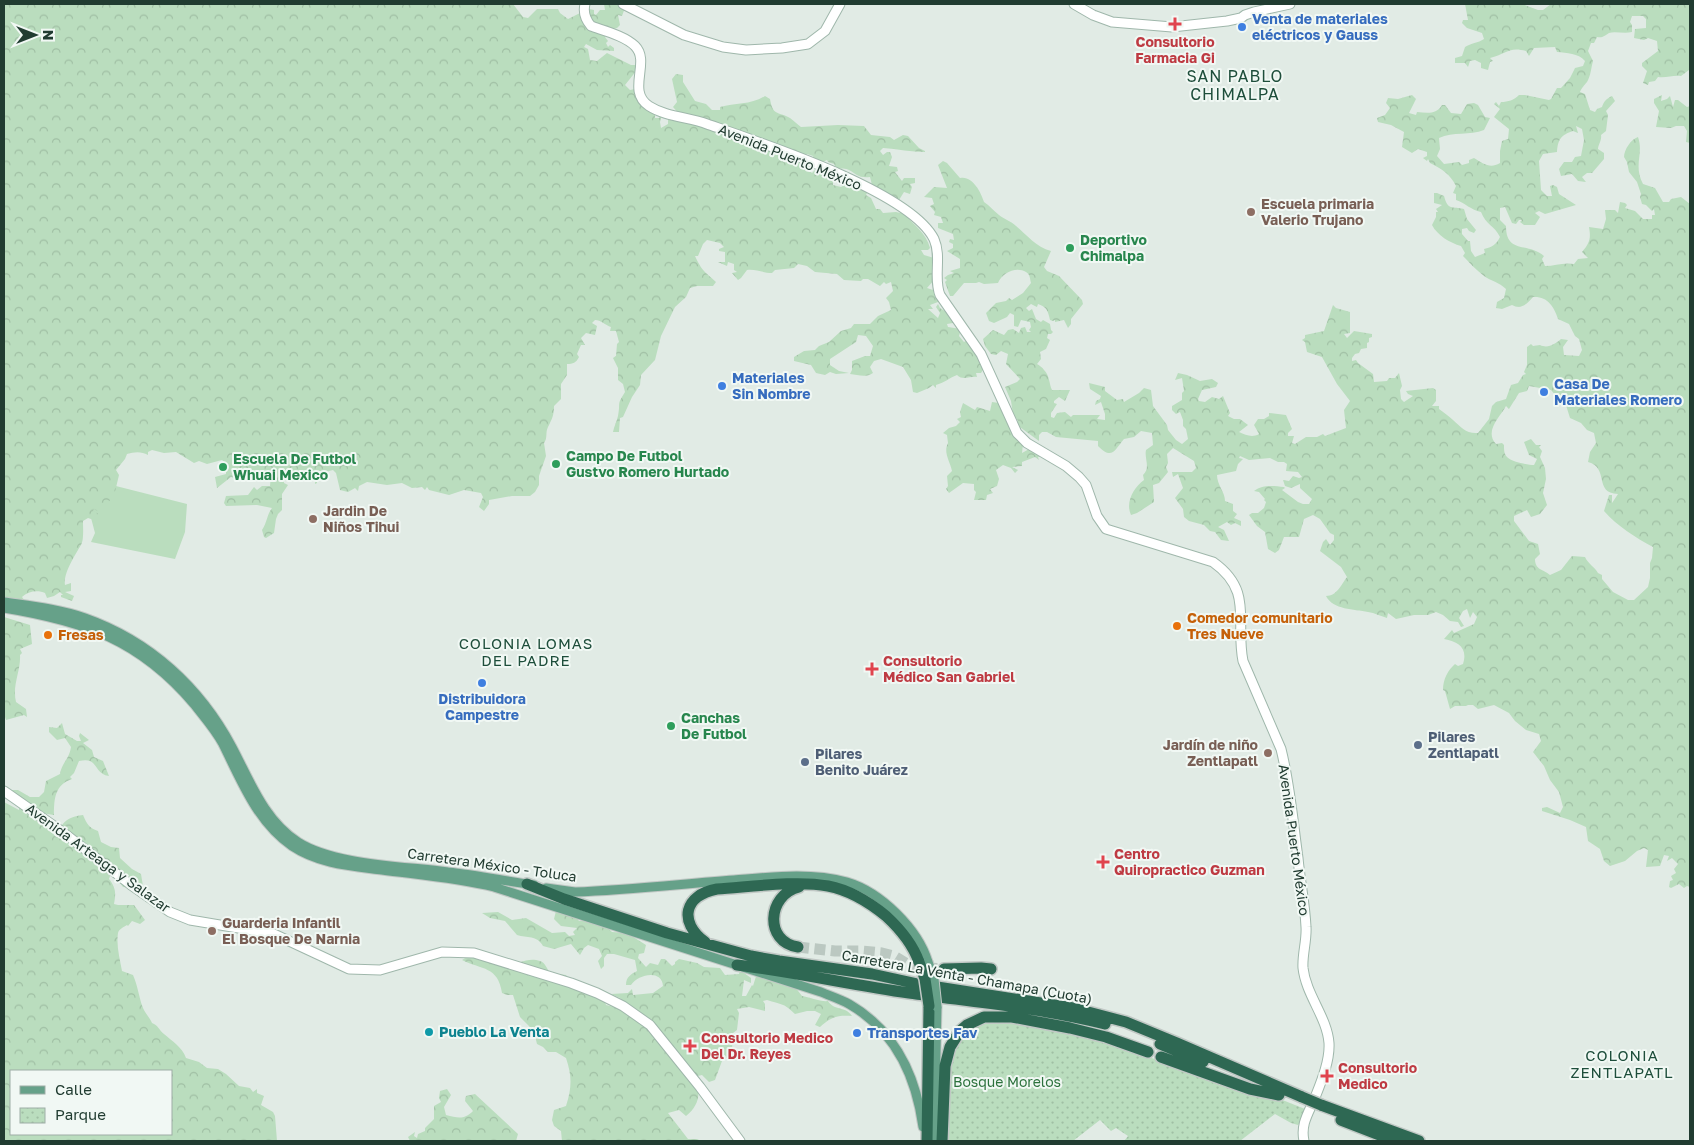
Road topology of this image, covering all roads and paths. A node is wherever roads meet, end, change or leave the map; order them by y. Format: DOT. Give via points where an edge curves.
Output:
graph roads {
  1 [pos="585,4"];
  2 [pos="623,4"];
  3 [pos="840,4"];
  4 [pos="1074,4"];
  5 [pos="1290,4"];
  6 [pos="4,602"];
  7 [pos="4,608"];
  8 [pos="4,791"];
  9 [pos="527,884"];
  10 [pos="808,884"];
  11 [pos="710,946"];
  12 [pos="798,947"];
  13 [pos="924,962"];
  14 [pos="737,965"];
  15 [pos="944,969"];
  16 [pos="991,969"];
  17 [pos="933,1006"];
  18 [pos="1148,1052"];
  19 [pos="1161,1057"];
  20 [pos="1279,1095"];
  21 [pos="1301,1101"];
  22 [pos="1320,1108"];
  23 [pos="1304,1137"];
  24 [pos="740,1141"];
  25 [pos="926,1141"];
  26 [pos="934,1141"];
  27 [pos="942,1141"];
  28 [pos="1395,1141"];
  29 [pos="1419,1141"];
  1 -- 23 [label="main road, Avenida Puerto México" via="584,12 591,26 629,41 638,49 640,93 650,107 705,123 854,181 922,222 937,252 939,292 981,354 1022,440 1079,477 1086,485 1097,516 1106,529 1214,562 1234,583 1241,603 1240,647 1243,661 1285,764 1306,926 1305,980 1328,1034 1327,1063 1303,1122"];
  2 -- 3 [label="main road" via="684,35 746,50 808,44 825,31"];
  4 -- 5 [label="main road" via="1112,22 1172,27 1227,21"];
  6 -- 9 [label="main road, Carretera México - Toluca" via="56,610 96,623 136,643 176,672 218,723 273,820 307,847 344,859"];
  7 -- 14 [label="main road, Carretera México - Toluca" via="86,626 112,637 157,666 214,729 253,804 267,823 301,852 340,865 470,881 494,887"];
  8 -- 24 [label="main road, Avenida Arteaga y Salazar" via="131,885 170,912 190,920 274,934 349,969 380,970 442,952 474,953 597,993 650,1025"];
  9 -- 11 [label="highway, Carretera La Venta - Chamapa (Cuota)"];
  9 -- 13 [label="main road, Carretera México - Toluca" via="575,892 760,878 828,878 849,883 881,900 915,934 925,952"];
  10 -- 11 [label="highway" via="704,892 690,905 689,925 696,936"];
  10 -- 12 [label="highway" via="786,892 774,911 777,934 784,942"];
  10 -- 13 [label="highway" via="846,891 875,907 893,922"];
  11 -- 21 [label="highway, Carretera La Venta - Chamapa (Cuota)" via="779,961 1073,1008 1126,1022"];
  13 -- 17 [label="highway, bridge" via="925,980"];
  14 -- 20 [label="highway, Carretera La Venta - Chamapa (Cuota)" via="1103,1024 1164,1045"];
  14 -- 25 [label="main road, Carretera México - Toluca" via="821,992 872,1020 903,1057 913,1081"];
  15 -- 16 [label="highway"];
  17 -- 25 [label="highway"];
  17 -- 26 [label="main road"];
  18 -- 27 [label="highway" via="1070,1028 1012,1017 984,1017 960,1031 950,1047 945,1066"];
  19 -- 20 [label="highway" via="1250,1089"];
  20 -- 21 [label="highway, Carretera La Venta - Chamapa (Cuota)"];
  21 -- 22 [label="highway, Carretera La Venta - Chamapa (Cuota), bridge"];
  22 -- 28 [label="highway, Carretera La Venta - Chamapa (Cuota)"];
  22 -- 29 [label="highway, Carretera La Venta - Chamapa (Cuota)"];
}
